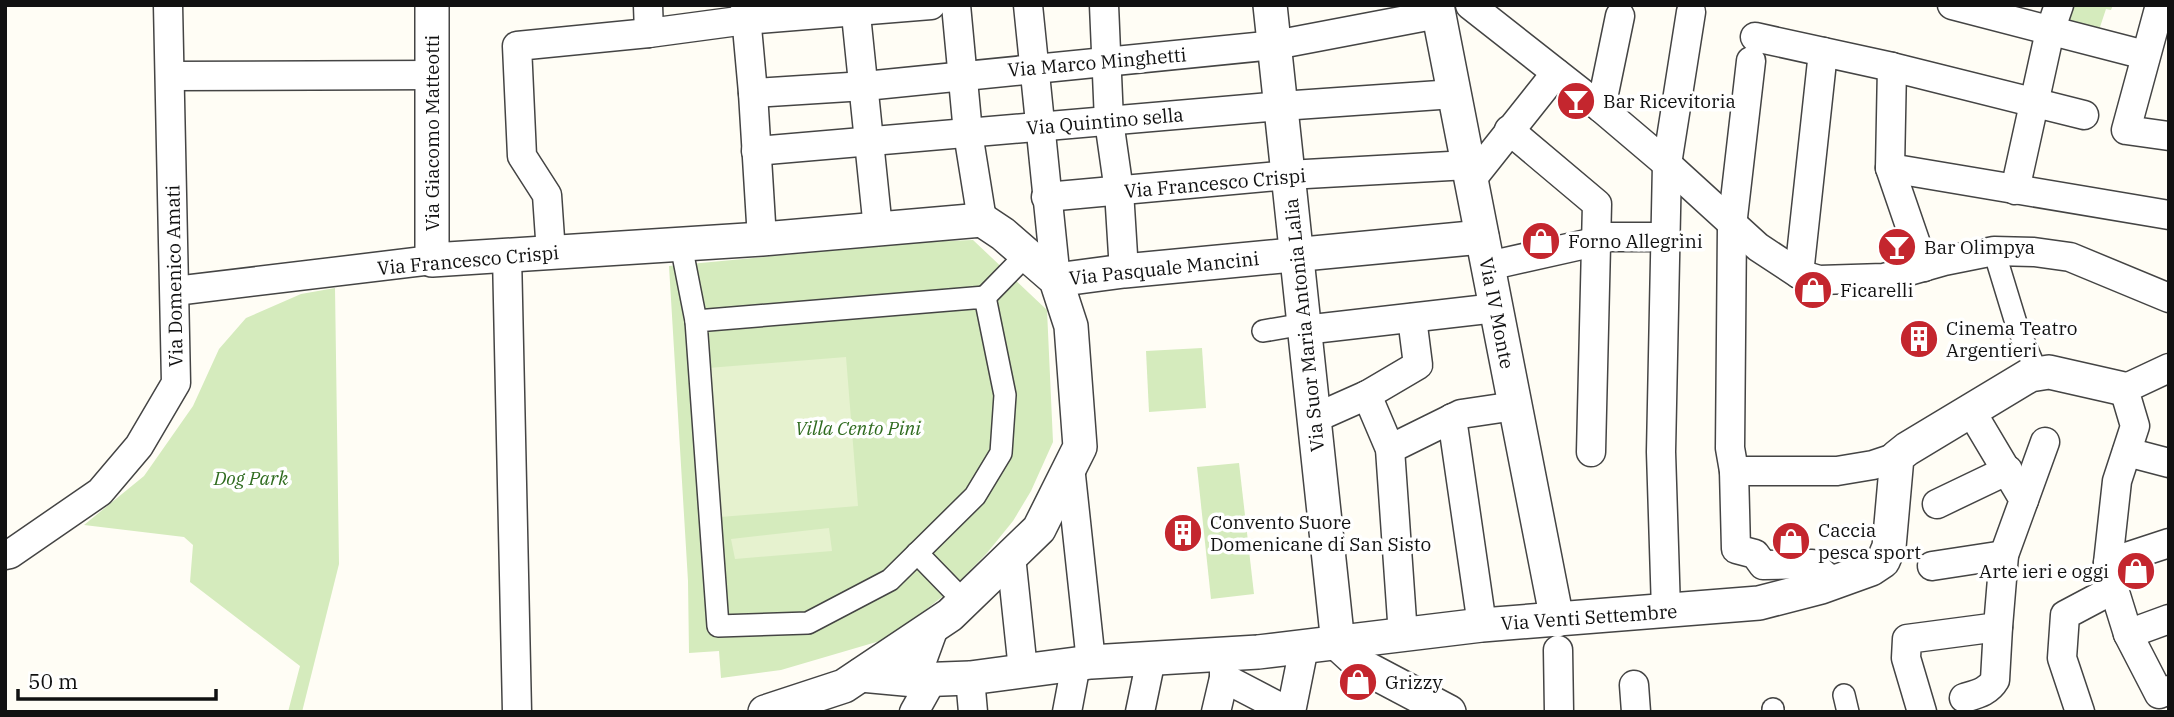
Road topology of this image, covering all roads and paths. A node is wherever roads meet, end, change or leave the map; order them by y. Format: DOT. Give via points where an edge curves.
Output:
graph roads {
  1 [pos="168,5"];
  2 [pos="432,5"];
  3 [pos="931,5"];
  4 [pos="956,5"];
  5 [pos="1028,5"];
  6 [pos="1104,5"];
  7 [pos="1270,5"];
  8 [pos="1470,5"];
  9 [pos="1952,5"];
  10 [pos="2160,5"];
  11 [pos="856,8"];
  12 [pos="1437,10"];
  13 [pos="1691,12"];
  14 [pos="745,13"];
  15 [pos="1620,16"];
  16 [pos="2054,18"];
  17 [pos="648,19"];
  18 [pos="1275,45"];
  19 [pos="1823,52"];
  20 [pos="2145,55"];
  21 [pos="1106,61"];
  22 [pos="1034,68"];
  23 [pos="1892,68"];
  24 [pos="1556,73"];
  25 [pos="433,75"];
  26 [pos="963,75"];
  27 [pos="170,76"];
  28 [pos="865,86"];
  29 [pos="753,93"];
  30 [pos="1454,94"];
  31 [pos="2034,102"];
  32 [pos="1281,106"];
  33 [pos="1601,108"];
  34 [pos="2084,115"];
  35 [pos="1110,121"];
  36 [pos="1041,127"];
  37 [pos="1509,130"];
  38 [pos="968,134"];
  39 [pos="2169,136"];
  40 [pos="871,143"];
  41 [pos="756,151"];
  42 [pos="1667,164"];
  43 [pos="1890,168"];
  44 [pos="1469,172"];
  45 [pos="1288,175"];
  46 [pos="2015,190"];
  47 [pos="1119,191"];
  48 [pos="1046,197"];
  49 [pos="2169,215"];
  50 [pos="982,220"];
  51 [pos="1732,226"];
  52 [pos="878,229"];
  53 [pos="1664,237"];
  54 [pos="762,239"];
  55 [pos="1595,242"];
  56 [pos="681,245"];
  57 [pos="1485,251"];
  58 [pos="1994,251"];
  59 [pos="551,253"];
  60 [pos="1027,254"];
  61 [pos="1296,254"];
  62 [pos="507,255"];
  63 [pos="432,260"];
  64 [pos="1924,267"];
  65 [pos="1124,271"];
  66 [pos="1799,274"];
  67 [pos="1056,280"];
  68 [pos="175,291"];
  69 [pos="985,297"];
  70 [pos="2167,298"];
  71 [pos="1496,308"];
  72 [pos="1412,318"];
  73 [pos="696,321"];
  74 [pos="1304,327"];
  75 [pos="1263,331"];
  76 [pos="2169,368"];
  77 [pos="2037,373"];
  78 [pos="2124,389"];
  79 [pos="1367,395"];
  80 [pos="1515,406"];
  81 [pos="1971,411"];
  82 [pos="1452,418"];
  83 [pos="1313,419"];
  84 [pos="2045,442"];
  85 [pos="1390,449"];
  86 [pos="1591,452"];
  87 [pos="2127,452"];
  88 [pos="1897,457"];
  89 [pos="2169,463"];
  90 [pos="1070,466"];
  91 [pos="2008,470"];
  92 [pos="1734,471"];
  93 [pos="2024,500"];
  94 [pos="1937,504"];
  95 [pos="2169,543"];
  96 [pos="917,553"];
  97 [pos="5,555"];
  98 [pos="2004,555"];
  99 [pos="1011,556"];
  100 [pos="1931,566"];
  101 [pos="2111,576"];
  102 [pos="1833,583"];
  103 [pos="952,589"];
  104 [pos="1666,610"];
  105 [pos="2169,619"];
  106 [pos="935,625"];
  107 [pos="1482,625"];
  108 [pos="1998,627"];
  109 [pos="2128,634"];
  110 [pos="1403,635"];
  111 [pos="1558,635"];
  112 [pos="1338,644"];
  113 [pos="1304,648"];
  114 [pos="1151,659"];
  115 [pos="1084,663"];
  116 [pos="1224,667"];
  117 [pos="1023,670"];
  118 [pos="861,675"];
  119 [pos="970,678"];
  120 [pos="920,691"];
  121 [pos="2164,692"];
  122 [pos="1964,698"];
  123 [pos="813,703"];
  124 [pos="517,712"];
  125 [pos="765,712"];
  126 [pos="973,712"];
  127 [pos="1067,712"];
  128 [pos="1140,712"];
  129 [pos="1216,712"];
  130 [pos="1290,712"];
  131 [pos="1450,712"];
  132 [pos="1559,712"];
  133 [pos="1922,712"];
  134 [pos="2080,712"];
  1 -- 27 [label="street, Via Domenico Amati"];
  2 -- 25 [label="street, Via Giacomo Matteotti"];
  3 -- 11 [label="street"];
  4 -- 26 [label="street"];
  5 -- 22 [label="street"];
  6 -- 21 [label="street"];
  7 -- 18 [label="street, Via Suor Maria Antonia Lalia"];
  8 -- 24 [label="street"];
  9 -- 16 [label="street"];
  10 -- 20 [label="street"];
  11 -- 14 [label="street"];
  11 -- 28 [label="street"];
  12 -- 18 [label="street, Via Marco Minghetti"];
  12 -- 30 [label="street, Via IV Monte"];
  13 -- 42 [label="street"];
  14 -- 17 [label="street"];
  14 -- 29 [label="street"];
  15 -- 33 [label="street"];
  16 -- 20 [label="street"];
  16 -- 31 [label="street"];
  17 -- 59 [label="street" via="517,46 522,156 547,195"];
  18 -- 21 [label="street, Via Marco Minghetti"];
  18 -- 32 [label="street, Via Suor Maria Antonia Lalia"];
  19 -- 23 [label="street"];
  19 -- 51 [label="street" via="1754,49"];
  19 -- 66 [label="street"];
  20 -- 39 [label="street" via="2126,130"];
  21 -- 22 [label="street, Via Marco Minghetti"];
  21 -- 35 [label="street"];
  22 -- 26 [label="street, Via Marco Minghetti"];
  22 -- 36 [label="street"];
  23 -- 31 [label="street"];
  23 -- 43 [label="street"];
  24 -- 33 [label="street"];
  24 -- 37 [label="street"];
  25 -- 27 [label="street"];
  25 -- 63 [label="street, Via Giacomo Matteotti"];
  26 -- 28 [label="street, Via Marco Minghetti"];
  26 -- 38 [label="street"];
  27 -- 68 [label="street, Via Domenico Amati"];
  28 -- 29 [label="street, Via Marco Minghetti"];
  28 -- 40 [label="street"];
  29 -- 41 [label="street"];
  30 -- 32 [label="street, Via Quintino sella"];
  30 -- 44 [label="street, Via IV Monte"];
  31 -- 34 [label="street"];
  31 -- 46 [label="street"];
  32 -- 35 [label="street, Via Quintino sella"];
  32 -- 45 [label="street, Via Suor Maria Antonia Lalia"];
  33 -- 42 [label="street"];
  35 -- 36 [label="street, Via Quintino sella"];
  35 -- 47 [label="street"];
  36 -- 38 [label="street, Via Quintino sella"];
  36 -- 48 [label="street"];
  37 -- 44 [label="street"];
  37 -- 55 [label="street" via="1597,204"];
  38 -- 40 [label="street, Via Quintino sella"];
  38 -- 50 [label="street"];
  40 -- 41 [label="street, Via Quintino sella"];
  40 -- 52 [label="street"];
  41 -- 54 [label="street"];
  42 -- 51 [label="street"];
  42 -- 53 [label="street"];
  43 -- 46 [label="street"];
  43 -- 64 [label="street"];
  44 -- 45 [label="street, Via Francesco Crispi"];
  44 -- 57 [label="street, Via IV Monte"];
  45 -- 47 [label="street, Via Francesco Crispi"];
  45 -- 61 [label="street, Via Suor Maria Antonia Lalia"];
  46 -- 49 [label="street"];
  47 -- 48 [label="street, Via Francesco Crispi"];
  47 -- 65 [label="street"];
  48 -- 67 [label="street"];
  50 -- 52 [label="street, Via Francesco Crispi"];
  50 -- 60 [label="street"];
  51 -- 66 [label="street"];
  51 -- 92 [label="street" via="1730,448"];
  52 -- 54 [label="street, Via Francesco Crispi"];
  53 -- 55 [label="street" via="1608,237"];
  53 -- 104 [label="street" via="1661,452"];
  54 -- 56 [label="street, Via Francesco Crispi"];
  55 -- 57 [label="street"];
  55 -- 86 [label="street"];
  56 -- 59 [label="street, Via Francesco Crispi"];
  56 -- 73 [label="street"];
  57 -- 61 [label="street, Via Pasquale Mancini"];
  57 -- 71 [label="street, Via IV Monte"];
  58 -- 64 [label="street"];
  58 -- 70 [label="street" via="2070,257"];
  58 -- 77 [label="street"];
  59 -- 62 [label="street, Via Francesco Crispi"];
  60 -- 67 [label="street"];
  60 -- 69 [label="street"];
  61 -- 65 [label="street, Via Pasquale Mancini"];
  61 -- 74 [label="street, Via Suor Maria Antonia Lalia"];
  62 -- 63 [label="street, Via Francesco Crispi"];
  62 -- 124 [label="street"];
  63 -- 68 [label="street, Via Francesco Crispi"];
  64 -- 66 [label="street" via="1862,280 1819,280"];
  65 -- 67 [label="street, Via Pasquale Mancini"];
  67 -- 90 [label="street" via="1071,326 1080,447"];
  68 -- 97 [label="street, Via Domenico Amati" via="176,383 139,446 100,492"];
  69 -- 73 [label="street"];
  69 -- 96 [label="street" via="1005,395 1001,453 975,496"];
  71 -- 72 [label="street"];
  71 -- 80 [label="street, Via IV Monte"];
  72 -- 74 [label="street"];
  72 -- 79 [label="street" via="1418,365"];
  73 -- 96 [label="street" via="718,626 808,623 890,580"];
  74 -- 75 [label="street"];
  74 -- 83 [label="street, Via Suor Maria Antonia Lalia"];
  76 -- 78 [label="street"];
  77 -- 78 [label="street"];
  77 -- 81 [label="street"];
  78 -- 87 [label="street" via="2135,426"];
  79 -- 83 [label="street"];
  79 -- 85 [label="street"];
  80 -- 82 [label="street"];
  80 -- 111 [label="street, Via IV Monte"];
  81 -- 88 [label="street"];
  81 -- 91 [label="street"];
  82 -- 85 [label="street"];
  82 -- 107 [label="street"];
  83 -- 112 [label="street, Via Suor Maria Antonia Lalia"];
  84 -- 93 [label="street"];
  85 -- 110 [label="street"];
  87 -- 89 [label="street"];
  87 -- 101 [label="street" via="2117,481"];
  88 -- 92 [label="street" via="1837,471"];
  88 -- 102 [label="street, Via Venti Settembre" via="1883,561"];
  90 -- 99 [label="street" via="1039,529"];
  90 -- 115 [label="street"];
  91 -- 93 [label="street"];
  91 -- 94 [label="street"];
  92 -- 102 [label="street" via="1736,549 1755,554 1763,565 1812,564"];
  93 -- 98 [label="street"];
  95 -- 101 [label="street"];
  96 -- 103 [label="street"];
  98 -- 100 [label="street"];
  98 -- 108 [label="street"];
  99 -- 106 [label="street"];
  99 -- 117 [label="street"];
  101 -- 109 [label="street"];
  101 -- 134 [label="street" via="2065,615 2062,658"];
  102 -- 104 [label="street, Via Venti Settembre" via="1759,603"];
  104 -- 111 [label="street, Via Venti Settembre"];
  105 -- 109 [label="street"];
  106 -- 118 [label="street"];
  106 -- 120 [label="street"];
  107 -- 110 [label="street, Via Venti Settembre"];
  107 -- 111 [label="street, Via Venti Settembre"];
  108 -- 122 [label="street" via="1995,680 1985,691"];
  108 -- 133 [label="street" via="1907,639 1906,658"];
  109 -- 121 [label="street"];
  110 -- 112 [label="street, Via Venti Settembre"];
  111 -- 132 [label="street"];
  112 -- 113 [label="street, Via Venti Settembre"];
  112 -- 131 [label="street" via="1362,666"];
  113 -- 116 [label="street, Via Venti Settembre"];
  113 -- 130 [label="street"];
  114 -- 115 [label="street, Via Venti Settembre"];
  114 -- 116 [label="street, Via Venti Settembre"];
  114 -- 128 [label="street"];
  115 -- 117 [label="street, Via Venti Settembre"];
  115 -- 127 [label="street"];
  116 -- 129 [label="street"];
  116 -- 130 [label="street"];
  117 -- 119 [label="street, Via Venti Settembre"];
  118 -- 120 [label="street, Via Venti Settembre"];
  118 -- 123 [label="street"];
  119 -- 120 [label="street, Via Venti Settembre"];
  119 -- 126 [label="street"];
  123 -- 125 [label="street"];
}
